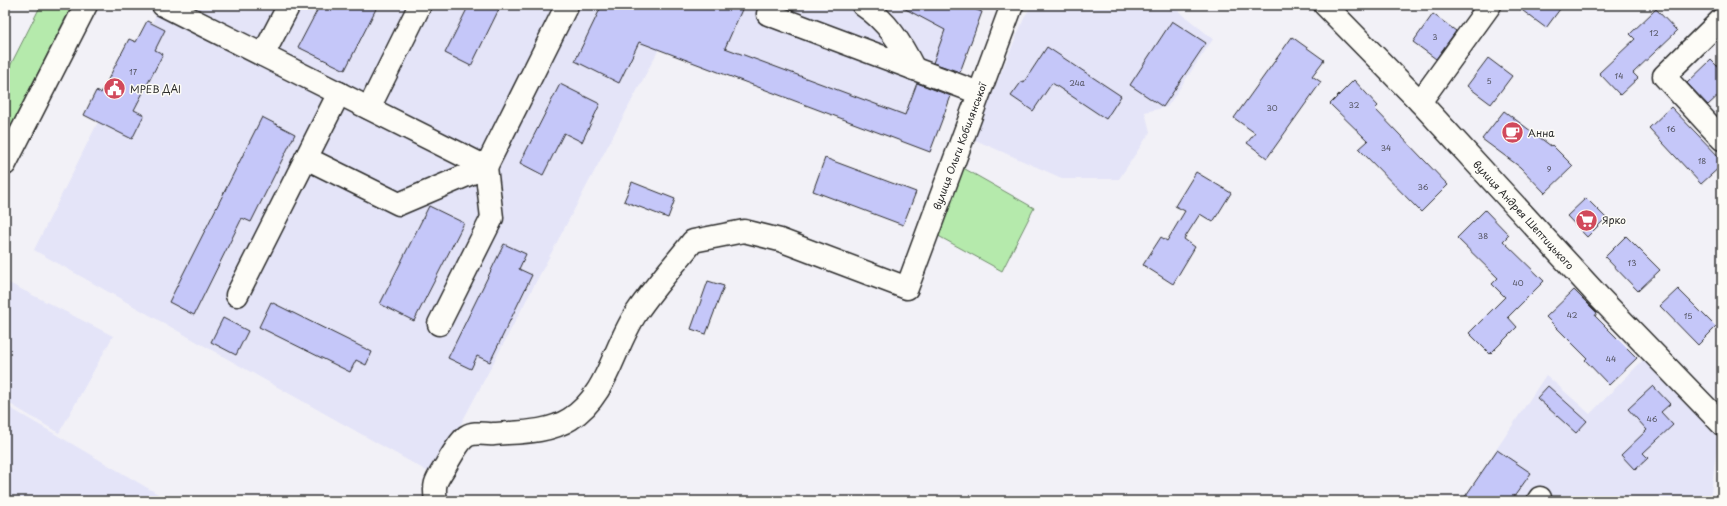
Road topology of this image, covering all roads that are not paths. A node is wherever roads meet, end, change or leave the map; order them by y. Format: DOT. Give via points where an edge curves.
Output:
graph roads {
  1 [pos="86,5"];
  2 [pos="163,5"];
  3 [pos="289,5"];
  4 [pos="420,5"];
  5 [pos="567,5"];
  6 [pos="771,5"];
  7 [pos="863,5"];
  8 [pos="1012,5"];
  9 [pos="1325,5"];
  10 [pos="1490,5"];
  11 [pos="1722,19"];
  12 [pos="264,55"];
  13 [pos="914,69"];
  14 [pos="339,93"];
  15 [pos="979,93"];
  16 [pos="1420,102"];
  17 [pos="369,108"];
  18 [pos="1722,139"];
  19 [pos="7,154"];
  20 [pos="306,158"];
  21 [pos="486,167"];
  22 [pos="237,296"];
  23 [pos="439,324"];
  24 [pos="1722,424"];
  25 [pos="436,501"];
  1 -- 19 [label="street"];
  2 -- 12 [label="street"];
  3 -- 12 [label="street"];
  4 -- 17 [label="street"];
  5 -- 21 [label="street"];
  6 -- 13 [label="street" via="768,14"];
  7 -- 13 [label="street" via="881,19 893,33 903,46"];
  8 -- 15 [label="street, вулиця Ольги Кобилянської"];
  9 -- 16 [label="street, вулиця Андрея Шептицького"];
  10 -- 16 [label="street"];
  11 -- 18 [label="street" via="1664,76"];
  12 -- 14 [label="street"];
  13 -- 15 [label="street"];
  14 -- 17 [label="street"];
  14 -- 20 [label="street"];
  15 -- 25 [label="street, вулиця Ольги Кобилянської" via="907,288 780,240 744,231 693,241 637,312 619,342 606,376 583,409 555,426 466,436 433,487"];
  16 -- 24 [label="street, вулиця Андрея Шептицького" via="1600,298"];
  17 -- 21 [label="street"];
  20 -- 21 [label="street" via="399,204"];
  20 -- 22 [label="street"];
  21 -- 23 [label="street" via="492,218"];
}
